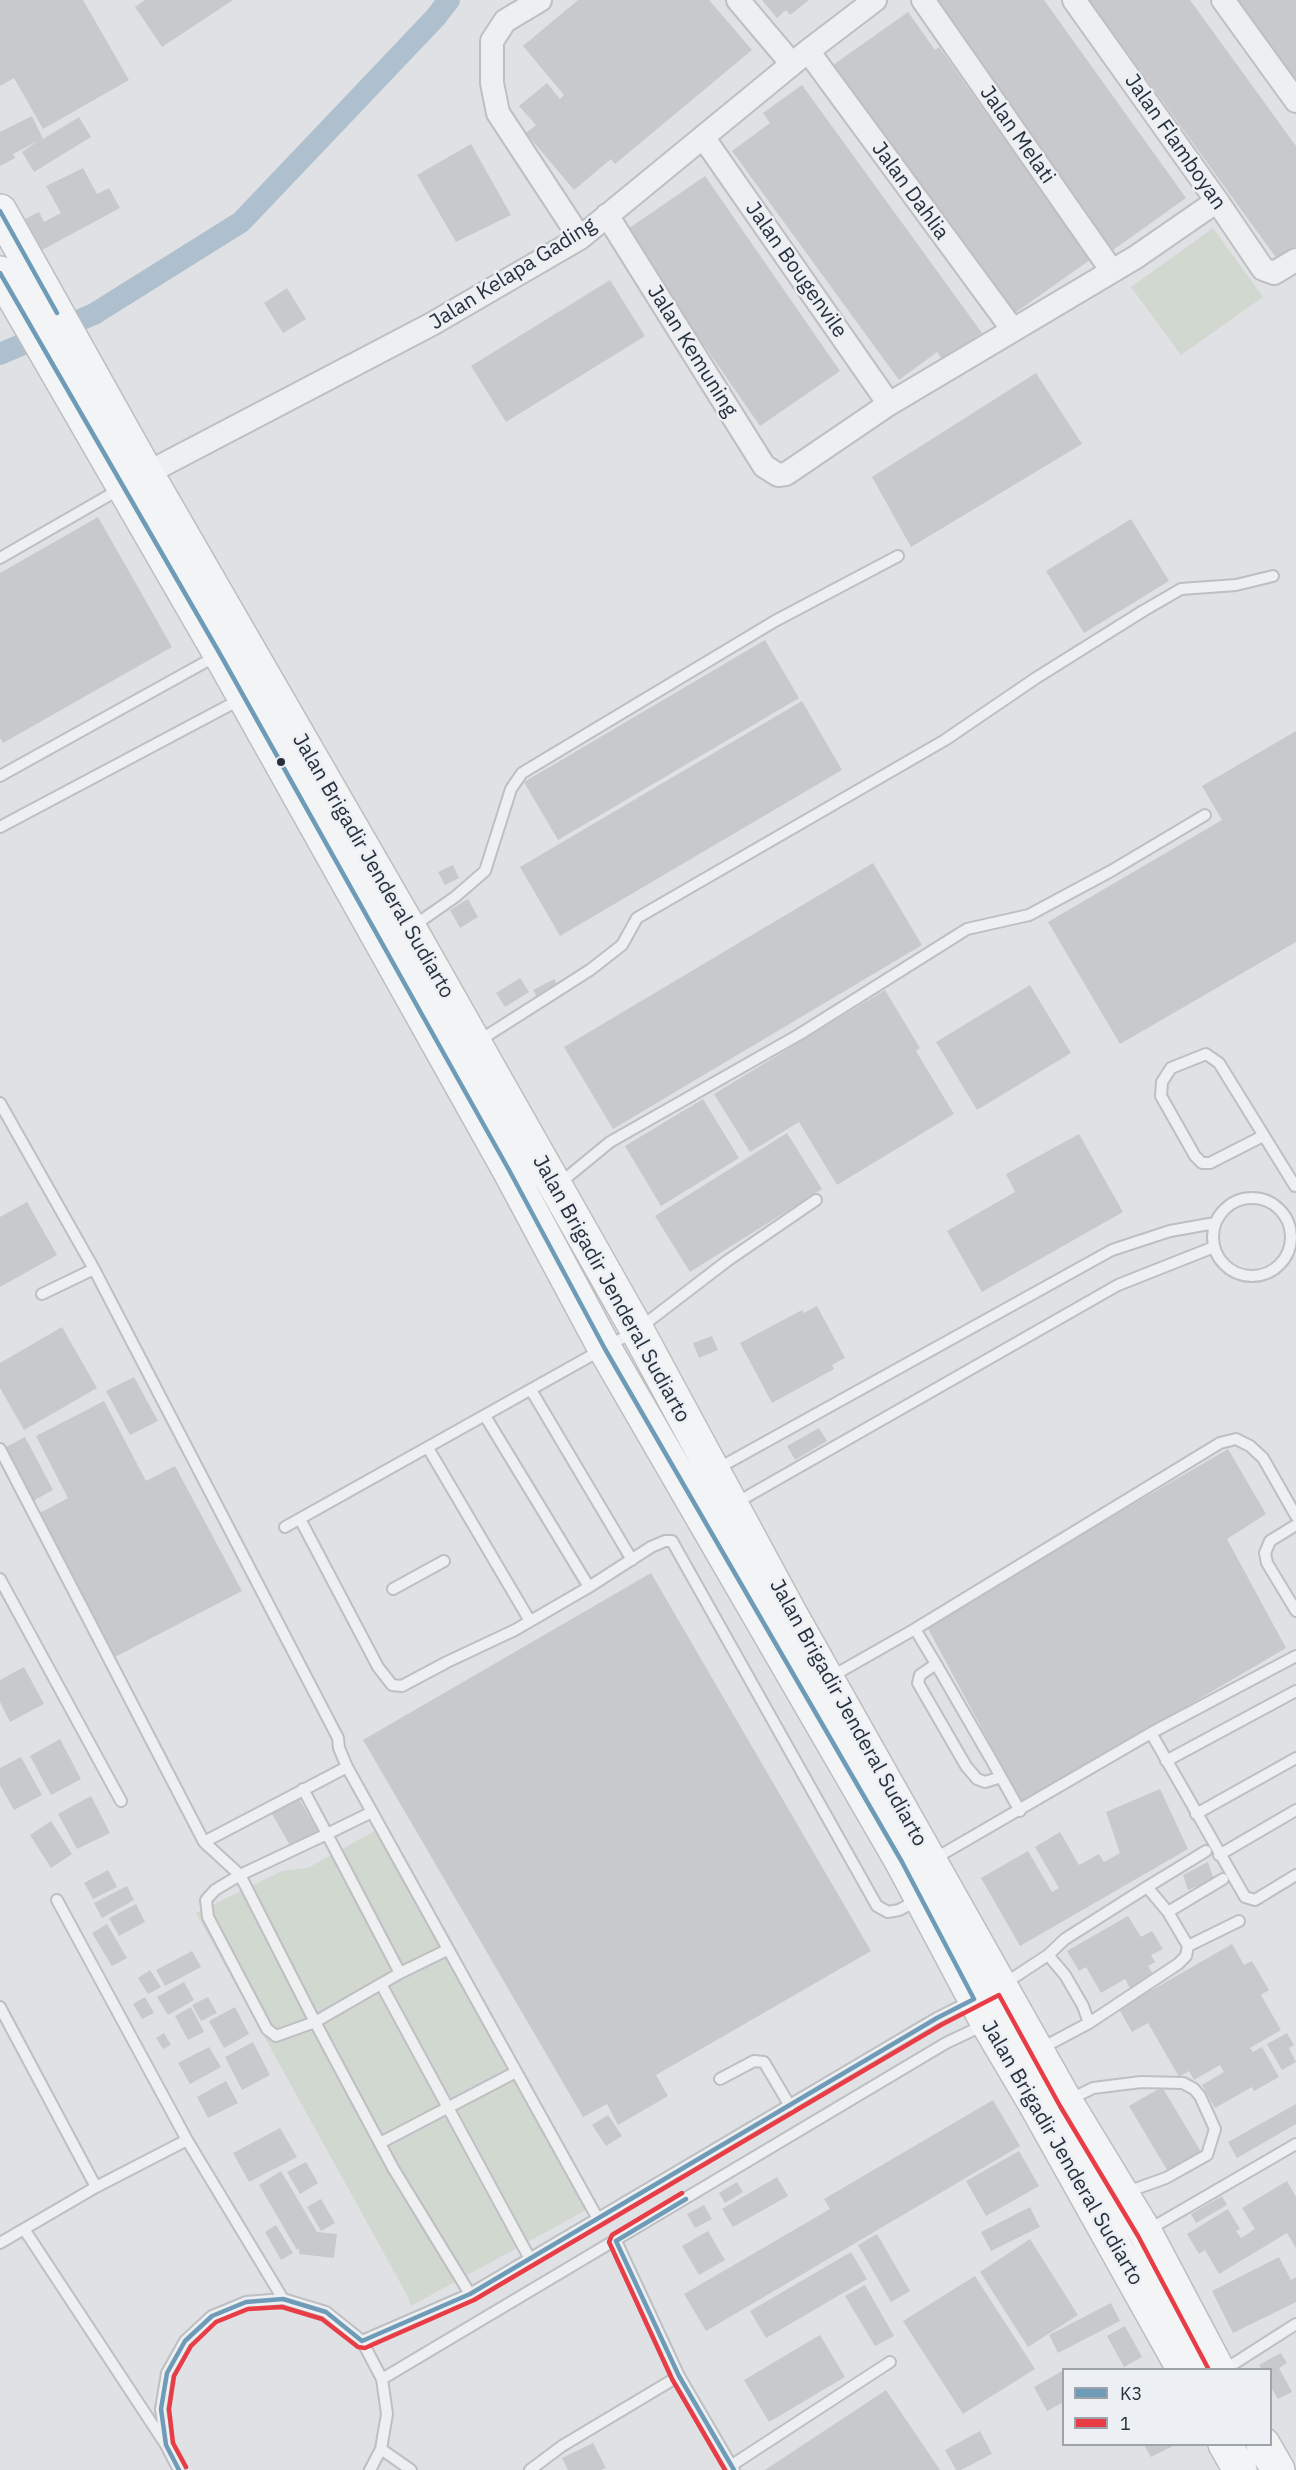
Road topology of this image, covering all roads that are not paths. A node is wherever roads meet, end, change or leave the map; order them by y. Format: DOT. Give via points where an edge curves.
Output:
graph roads {
  1 [pos="540,0"];
  2 [pos="738,0"];
  3 [pos="875,0"];
  4 [pos="923,0"];
  5 [pos="1074,0"];
  6 [pos="1223,0"];
  7 [pos="800,57"];
  8 [pos="1296,101"];
  9 [pos="703,137"];
  10 [pos="1217,201"];
  11 [pos="0,211"];
  12 [pos="608,215"];
  13 [pos="580,238"];
  14 [pos="1289,265"];
  15 [pos="14,266"];
  16 [pos="1112,271"];
  17 [pos="1013,330"];
  18 [pos="890,404"];
  19 [pos="134,479"];
  20 [pos="898,556"];
  21 [pos="0,558"];
  22 [pos="1273,576"];
  23 [pos="220,654"];
  24 [pos="244,697"];
  25 [pos="0,776"];
  26 [pos="1205,815"];
  27 [pos="0,827"];
  28 [pos="410,929"];
  29 [pos="474,1044"];
  30 [pos="0,1103"];
  31 [pos="1263,1136"];
  32 [pos="555,1187"];
  33 [pos="1296,1187"];
  34 [pos="816,1200"];
  35 [pos="1291,1217"];
  36 [pos="1215,1223"];
  37 [pos="1214,1247"];
  38 [pos="94,1269"];
  39 [pos="42,1294"];
  40 [pos="637,1330"];
  41 [pos="605,1349"];
  42 [pos="531,1390"];
  43 [pos="485,1416"];
  44 [pos="428,1448"];
  45 [pos="0,1449"];
  46 [pos="712,1472"];
  47 [pos="732,1506"];
  48 [pos="1296,1516"];
  49 [pos="300,1519"];
  50 [pos="1296,1525"];
  51 [pos="285,1527"];
  52 [pos="632,1560"];
  53 [pos="444,1561"];
  54 [pos="0,1579"];
  55 [pos="589,1587"];
  56 [pos="393,1589"];
  57 [pos="1296,1611"];
  58 [pos="530,1621"];
  59 [pos="915,1629"];
  60 [pos="1296,1656"];
  61 [pos="936,1664"];
  62 [pos="828,1679"];
  63 [pos="1296,1690"];
  64 [pos="1151,1733"];
  65 [pos="1296,1758"];
  66 [pos="1166,1761"];
  67 [pos="347,1767"];
  68 [pos="1001,1777"];
  69 [pos="303,1790"];
  70 [pos="121,1801"];
  71 [pos="1296,1810"];
  72 [pos="1020,1811"];
  73 [pos="372,1812"];
  74 [pos="1196,1814"];
  75 [pos="327,1834"];
  76 [pos="204,1842"];
  77 [pos="1206,1851"];
  78 [pos="1220,1855"];
  79 [pos="931,1861"];
  80 [pos="240,1875"];
  81 [pos="1296,1875"];
  82 [pos="1223,1879"];
  83 [pos="1147,1887"];
  84 [pos="921,1898"];
  85 [pos="57,1900"];
  86 [pos="1168,1912"];
  87 [pos="1239,1922"];
  88 [pos="1188,1946"];
  89 [pos="447,1950"];
  90 [pos="1048,1955"];
  91 [pos="400,1973"];
  92 [pos="381,1984"];
  93 [pos="995,2004"];
  94 [pos="0,2007"];
  95 [pos="315,2022"];
  96 [pos="1089,2023"];
  97 [pos="1038,2050"];
  98 [pos="516,2072"];
  99 [pos="720,2079"];
  100 [pos="1066,2102"];
  101 [pos="448,2106"];
  102 [pos="790,2106"];
  103 [pos="187,2140"];
  104 [pos="380,2143"];
  105 [pos="1296,2144"];
  106 [pos="96,2187"];
  107 [pos="1121,2194"];
  108 [pos="598,2219"];
  109 [pos="24,2229"];
  110 [pos="1145,2232"];
  111 [pos="616,2241"];
  112 [pos="0,2243"];
  113 [pos="530,2259"];
  114 [pos="470,2294"];
  115 [pos="283,2299"];
  116 [pos="1296,2324"];
  117 [pos="362,2341"];
  118 [pos="890,2362"];
  119 [pos="1183,2368"];
  120 [pos="1217,2368"];
  121 [pos="1227,2368"];
  122 [pos="679,2376"];
  123 [pos="382,2379"];
  124 [pos="166,2445"];
  125 [pos="1227,2446"];
  126 [pos="1264,2446"];
  127 [pos="381,2449"];
  128 [pos="733,2468"];
  129 [pos="179,2470"];
  130 [pos="370,2470"];
  131 [pos="411,2470"];
  132 [pos="530,2470"];
  133 [pos="1240,2470"];
  134 [pos="1278,2470"];
  1 -- 13 [label="street" via="505,21 492,41 492,83 498,113"];
  2 -- 7 [label="street, Jalan Dahlia"];
  3 -- 7 [label="street, Jalan Kelapa Gading"];
  4 -- 16 [label="street, Jalan Melati"];
  5 -- 10 [label="street, Jalan Flamboyan"];
  6 -- 8 [label="street"];
  7 -- 9 [label="street, Jalan Kelapa Gading"];
  7 -- 17 [label="street, Jalan Dahlia"];
  9 -- 12 [label="street, Jalan Kelapa Gading"];
  9 -- 18 [label="street, Jalan Bougenvile"];
  10 -- 14 [label="street, Jalan Flamboyan" via="1263,269 1274,273"];
  10 -- 16 [label="street"];
  11 -- 15 [label="main road, Jalan Brigadir Jenderal Sudiarto"];
  12 -- 13 [label="street, Jalan Kelapa Gading"];
  12 -- 18 [label="street, Jalan Kemuning" via="764,466 773,474 786,474"];
  13 -- 19 [label="street, Jalan Kelapa Gading" via="432,324"];
  15 -- 19 [label="main road, Jalan Brigadir Jenderal Sudiarto"];
  16 -- 17 [label="street"];
  17 -- 18 [label="street"];
  19 -- 21 [label="lane"];
  19 -- 23 [label="main road, Jalan Brigadir Jenderal Sudiarto"];
  19 -- 28 [label="main road, Jalan Brigadir Jenderal Sudiarto"];
  20 -- 28 [label="lane" via="776,621 522,773 512,789 485,872"];
  22 -- 29 [label="lane" via="1236,585 1181,589 1143,611 945,740 637,918 622,945 591,970"];
  23 -- 24 [label="main road, Jalan Brigadir Jenderal Sudiarto"];
  23 -- 25 [label="lane"];
  24 -- 27 [label="lane"];
  24 -- 41 [label="main road, Jalan Brigadir Jenderal Sudiarto" via="498,1149"];
  26 -- 32 [label="lane" via="1029,915 968,929 800,1034 610,1142"];
  28 -- 29 [label="main road, Jalan Brigadir Jenderal Sudiarto"];
  29 -- 32 [label="main road, Jalan Brigadir Jenderal Sudiarto"];
  30 -- 38 [label="lane"];
  31 -- 31 [label="lane" via="1210,1163 1202,1163 1161,1096 1162,1082 1171,1068 1206,1054 1219,1063"];
  31 -- 33 [label="lane"];
  32 -- 40 [label="main road, Jalan Brigadir Jenderal Sudiarto"];
  34 -- 40 [label="lane"];
  35 -- 36 [label="lane" via="1268,1202 1247,1198 1228,1206"];
  35 -- 37 [label="lane" via="1291,1242 1286,1256 1276,1268 1262,1275 1247,1276 1233,1271 1221,1261"];
  36 -- 37 [label="lane"];
  36 -- 46 [label="lane" via="1170,1231 1112,1250"];
  37 -- 47 [label="lane" via="1118,1285"];
  38 -- 39 [label="lane"];
  38 -- 67 [label="lane" via="338,1738"];
  40 -- 41 [label="lane"];
  40 -- 46 [label="main road, Jalan Brigadir Jenderal Sudiarto"];
  41 -- 42 [label="lane"];
  41 -- 84 [label="main road, Jalan Brigadir Jenderal Sudiarto"];
  42 -- 43 [label="lane"];
  42 -- 52 [label="lane"];
  43 -- 44 [label="lane"];
  43 -- 55 [label="lane"];
  44 -- 49 [label="lane"];
  44 -- 58 [label="lane"];
  45 -- 76 [label="lane"];
  46 -- 47 [label="main road, Jalan Brigadir Jenderal Sudiarto"];
  47 -- 62 [label="main road, Jalan Brigadir Jenderal Sudiarto"];
  48 -- 59 [label="lane" via="1263,1458 1236,1439 1220,1443"];
  49 -- 51 [label="lane"];
  49 -- 58 [label="lane" via="378,1667 392,1685 402,1686"];
  50 -- 57 [label="lane" via="1270,1541 1265,1553"];
  52 -- 55 [label="lane"];
  52 -- 84 [label="lane" via="651,1547 672,1541 877,1906 888,1912 899,1910"];
  53 -- 56 [label="lane"];
  54 -- 70 [label="lane"];
  55 -- 58 [label="lane"];
  59 -- 61 [label="lane"];
  59 -- 62 [label="lane"];
  60 -- 64 [label="lane"];
  61 -- 68 [label="lane"];
  61 -- 68 [label="lane" via="917,1678 923,1692 977,1779 986,1782"];
  62 -- 79 [label="main road, Jalan Brigadir Jenderal Sudiarto"];
  63 -- 66 [label="lane"];
  64 -- 66 [label="lane"];
  64 -- 72 [label="lane"];
  65 -- 74 [label="lane"];
  66 -- 74 [label="lane"];
  67 -- 69 [label="lane"];
  67 -- 73 [label="lane"];
  68 -- 72 [label="lane"];
  69 -- 75 [label="lane"];
  69 -- 76 [label="lane"];
  71 -- 78 [label="lane"];
  72 -- 79 [label="lane"];
  73 -- 75 [label="lane"];
  73 -- 89 [label="lane"];
  74 -- 78 [label="lane"];
  75 -- 80 [label="lane"];
  75 -- 91 [label="lane"];
  76 -- 80 [label="lane"];
  77 -- 83 [label="lane"];
  78 -- 81 [label="lane" via="1245,1897 1255,1899"];
  79 -- 93 [label="main road, Jalan Brigadir Jenderal Sudiarto"];
  80 -- 95 [label="lane"];
  80 -- 95 [label="lane" via="206,1900 208,1917 272,2034 276,2036"];
  82 -- 86 [label="lane"];
  83 -- 86 [label="lane"];
  83 -- 90 [label="lane" via="1065,1939"];
  84 -- 93 [label="main road, Jalan Brigadir Jenderal Sudiarto"];
  85 -- 103 [label="lane"];
  86 -- 88 [label="lane"];
  87 -- 88 [label="lane"];
  88 -- 96 [label="lane" via="1186,1956 1178,1964"];
  89 -- 91 [label="lane"];
  89 -- 98 [label="lane"];
  90 -- 93 [label="lane"];
  90 -- 96 [label="lane" via="1071,1986"];
  91 -- 92 [label="lane"];
  92 -- 95 [label="lane"];
  92 -- 101 [label="lane"];
  93 -- 97 [label="main road, Jalan Brigadir Jenderal Sudiarto"];
  93 -- 102 [label="lane" via="937,2018"];
  93 -- 111 [label="lane" via="946,2043"];
  93 -- 119 [label="main road, Jalan Brigadir Jenderal Sudiarto" via="1033,2100"];
  94 -- 106 [label="lane"];
  95 -- 104 [label="lane"];
  96 -- 97 [label="lane"];
  97 -- 100 [label="main road, Jalan Brigadir Jenderal Sudiarto"];
  98 -- 101 [label="lane"];
  98 -- 108 [label="lane"];
  99 -- 102 [label="lane" via="754,2061 764,2062"];
  100 -- 107 [label="main road, Jalan Brigadir Jenderal Sudiarto"];
  100 -- 107 [label="lane" via="1093,2088 1142,2082 1183,2083 1200,2096 1215,2129 1207,2155 1166,2178"];
  101 -- 104 [label="lane"];
  101 -- 113 [label="lane"];
  102 -- 108 [label="lane"];
  103 -- 106 [label="lane"];
  103 -- 115 [label="lane"];
  104 -- 114 [label="lane"];
  105 -- 110 [label="lane"];
  106 -- 109 [label="lane"];
  107 -- 110 [label="main road, Jalan Brigadir Jenderal Sudiarto"];
  108 -- 113 [label="lane"];
  109 -- 112 [label="lane"];
  109 -- 124 [label="lane"];
  110 -- 120 [label="main road, Jalan Brigadir Jenderal Sudiarto"];
  111 -- 122 [label="lane"];
  111 -- 123 [label="lane"];
  113 -- 114 [label="lane"];
  114 -- 117 [label="lane"];
  115 -- 117 [label="lane" via="326,2312"];
  115 -- 124 [label="lane" via="246,2302 212,2316 185,2341 167,2373 161,2409"];
  116 -- 121 [label="lane"];
  117 -- 123 [label="lane"];
  118 -- 128 [label="lane"];
  122 -- 128 [label="lane"];
  122 -- 132 [label="lane" via="562,2446"];
  123 -- 127 [label="lane" via="387,2414"];
  124 -- 129 [label="lane"];
  125 -- 133 [label="main road"];
  126 -- 134 [label="main road"];
  127 -- 130 [label="lane"];
  127 -- 131 [label="lane"];
}
